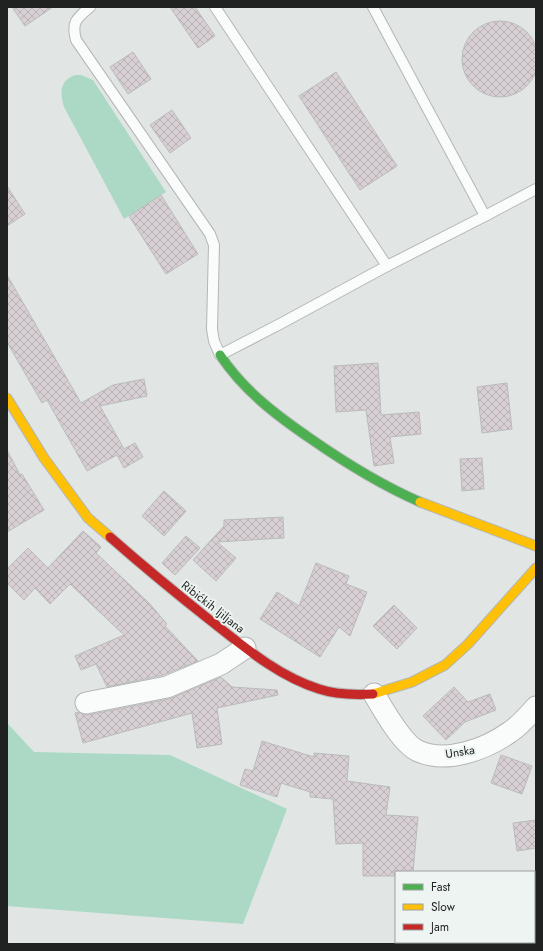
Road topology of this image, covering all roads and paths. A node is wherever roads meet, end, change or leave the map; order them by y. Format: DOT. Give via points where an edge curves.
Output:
graph roads {
  1 [pos="90,7"];
  2 [pos="215,7"];
  3 [pos="373,7"];
  4 [pos="536,189"];
  5 [pos="485,216"];
  6 [pos="387,266"];
  7 [pos="220,355"];
  8 [pos="7,398"];
  9 [pos="536,546"];
  10 [pos="533,571"];
  11 [pos="245,648"];
  12 [pos="374,694"];
  13 [pos="86,703"];
  14 [pos="536,706"];
  1 -- 7 [label="lane" via="74,24 76,40 210,234 214,245 212,328"];
  2 -- 6 [label="lane"];
  3 -- 5 [label="lane"];
  4 -- 5 [label="lane"];
  5 -- 6 [label="lane"];
  6 -- 7 [label="lane"];
  7 -- 9 [label="street" via="246,390 293,427 380,483 450,516"];
  8 -- 11 [label="street, Ribićkih ljiljana" via="44,458 88,518 160,581"];
  10 -- 12 [label="street, Ribićkih ljiljana" via="468,644 445,665 412,682"];
  11 -- 12 [label="street, Ribićkih ljiljana" via="279,671 318,690 349,695"];
  11 -- 13 [label="street" via="221,664 167,686"];
  12 -- 14 [label="street, Unska" via="398,732 417,751 434,756 481,749 511,732"];
}
